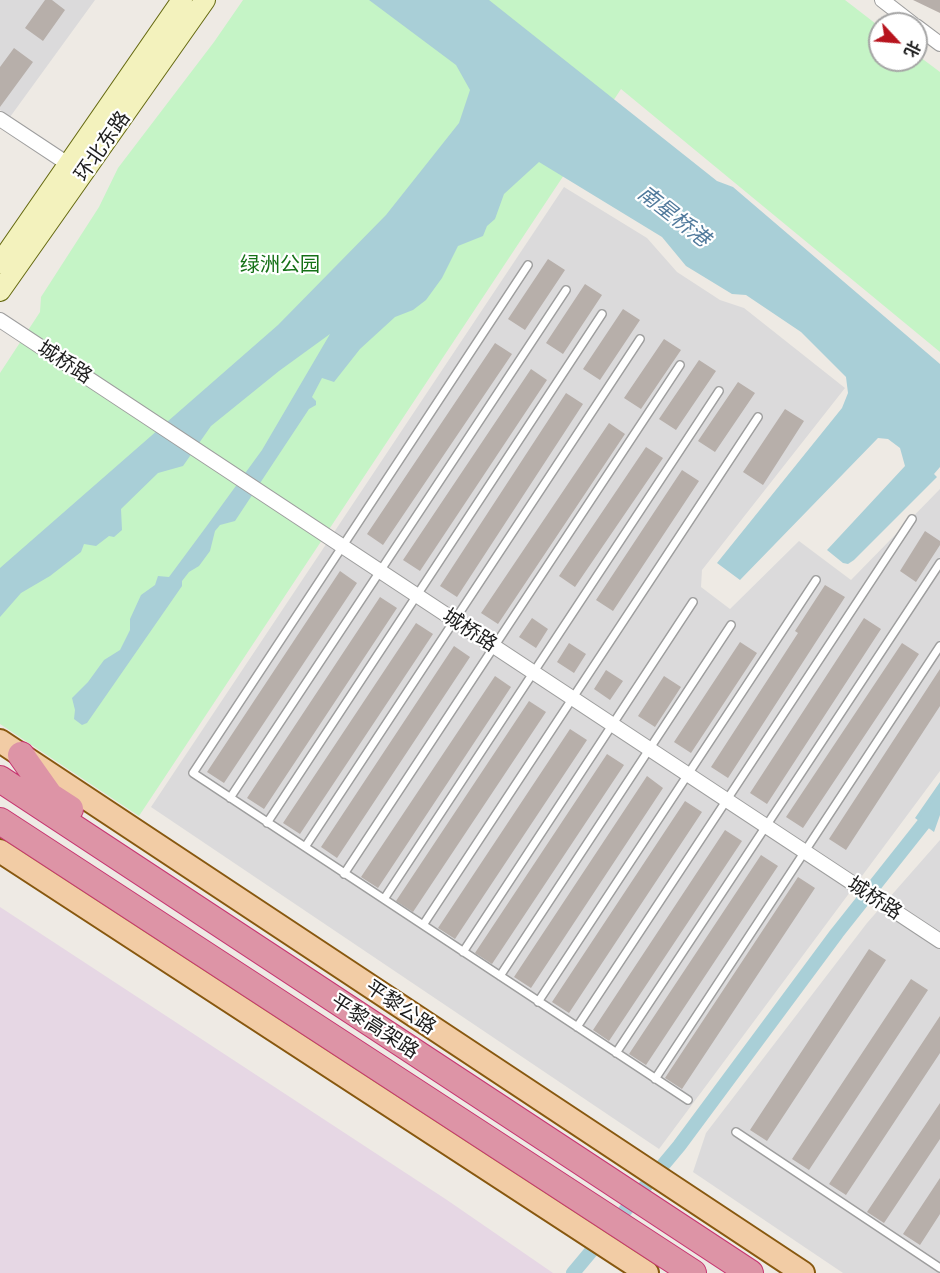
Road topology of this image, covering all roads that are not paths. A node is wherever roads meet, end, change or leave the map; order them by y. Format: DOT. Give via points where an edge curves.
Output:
graph roads {
  1 [pos="183,0"];
  2 [pos="205,0"];
  3 [pos="882,0"];
  4 [pos="898,12"];
  5 [pos="928,35"];
  6 [pos="940,44"];
  7 [pos="0,119"];
  8 [pos="68,164"];
  9 [pos="0,263"];
  10 [pos="528,265"];
  11 [pos="566,290"];
  12 [pos="0,291"];
  13 [pos="602,314"];
  14 [pos="0,320"];
  15 [pos="640,339"];
  16 [pos="680,365"];
  17 [pos="719,391"];
  18 [pos="758,417"];
  19 [pos="912,519"];
  20 [pos="343,546"];
  21 [pos="940,562"];
  22 [pos="380,571"];
  23 [pos="816,580"];
  24 [pos="417,595"];
  25 [pos="693,602"];
  26 [pos="455,620"];
  27 [pos="731,626"];
  28 [pos="495,646"];
  29 [pos="940,646"];
  30 [pos="534,672"];
  31 [pos="573,698"];
  32 [pos="612,724"];
  33 [pos="0,741"];
  34 [pos="650,749"];
  35 [pos="21,755"];
  36 [pos="688,774"];
  37 [pos="0,779"];
  38 [pos="230,798"];
  39 [pos="726,800"];
  40 [pos="0,821"];
  41 [pos="267,823"];
  42 [pos="766,826"];
  43 [pos="0,844"];
  44 [pos="305,847"];
  45 [pos="0,851"];
  46 [pos="805,851"];
  47 [pos="344,874"];
  48 [pos="384,899"];
  49 [pos="423,925"];
  50 [pos="940,941"];
  51 [pos="463,952"];
  52 [pos="500,976"];
  53 [pos="538,1002"];
  54 [pos="577,1027"];
  55 [pos="616,1053"];
  56 [pos="448,1074"];
  57 [pos="655,1079"];
  58 [pos="688,1100"];
  59 [pos="431,1102"];
  60 [pos="736,1132"];
  61 [pos="940,1268"];
  62 [pos="647,1273"];
  63 [pos="693,1273"];
  64 [pos="750,1273"];
  65 [pos="803,1273"];
  1 -- 8 [label="main road, 环北东路"];
  2 -- 12 [label="main road, 环北东路"];
  3 -- 4 [label="street"];
  5 -- 6 [label="street"];
  7 -- 8 [label="street"];
  8 -- 9 [label="main road, 环北东路"];
  10 -- 20 [label="lane"];
  11 -- 22 [label="lane"];
  13 -- 24 [label="lane"];
  14 -- 20 [label="street, 城桥路"];
  15 -- 26 [label="lane"];
  16 -- 28 [label="lane"];
  17 -- 30 [label="lane"];
  18 -- 31 [label="lane"];
  19 -- 39 [label="lane"];
  20 -- 22 [label="street, 城桥路"];
  20 -- 38 [label="lane" via="193,773"];
  21 -- 42 [label="lane"];
  22 -- 24 [label="street, 城桥路"];
  22 -- 38 [label="lane"];
  23 -- 36 [label="lane"];
  24 -- 26 [label="street, 城桥路"];
  24 -- 41 [label="lane"];
  25 -- 32 [label="lane"];
  26 -- 28 [label="street, 城桥路"];
  26 -- 44 [label="lane"];
  27 -- 34 [label="lane"];
  28 -- 30 [label="street, 城桥路"];
  28 -- 47 [label="lane"];
  29 -- 46 [label="lane"];
  30 -- 31 [label="street, 城桥路"];
  30 -- 48 [label="lane"];
  31 -- 32 [label="street, 城桥路"];
  31 -- 49 [label="lane"];
  32 -- 34 [label="street, 城桥路"];
  32 -- 51 [label="lane"];
  33 -- 35 [label="main road, 平黎公路"];
  34 -- 36 [label="street, 城桥路"];
  34 -- 52 [label="lane"];
  35 -- 56 [label="highway" via="50,795 373,1009"];
  35 -- 65 [label="main road, 平黎公路"];
  36 -- 39 [label="street, 城桥路"];
  36 -- 53 [label="lane"];
  37 -- 56 [label="highway, 平黎高架路"];
  38 -- 41 [label="lane"];
  39 -- 42 [label="street, 城桥路"];
  39 -- 54 [label="lane"];
  40 -- 59 [label="highway, 平黎高架路"];
  41 -- 44 [label="lane"];
  42 -- 46 [label="street, 城桥路"];
  42 -- 55 [label="lane"];
  43 -- 59 [label="highway" via="25,854 330,1053"];
  44 -- 47 [label="lane"];
  45 -- 62 [label="main road"];
  46 -- 50 [label="street, 城桥路"];
  46 -- 57 [label="lane"];
  47 -- 48 [label="lane"];
  48 -- 49 [label="lane"];
  49 -- 51 [label="lane"];
  51 -- 52 [label="lane"];
  52 -- 53 [label="lane"];
  53 -- 54 [label="lane"];
  54 -- 55 [label="lane"];
  55 -- 57 [label="lane"];
  56 -- 64 [label="highway, 平黎高架路"];
  57 -- 58 [label="lane"];
  59 -- 63 [label="highway, 平黎高架路"];
  60 -- 61 [label="lane"];
}
